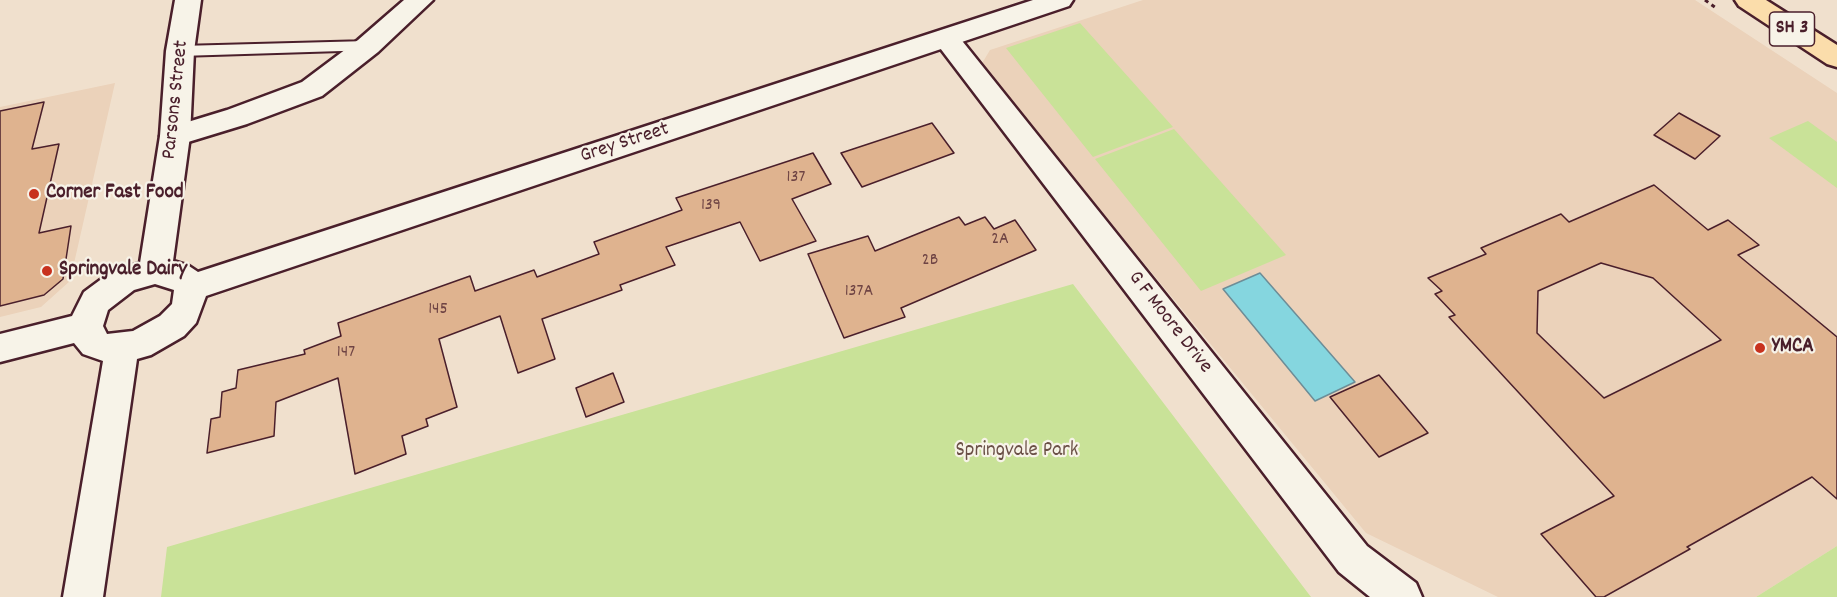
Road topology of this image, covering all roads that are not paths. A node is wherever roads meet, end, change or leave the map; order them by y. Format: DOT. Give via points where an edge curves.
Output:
graph roads {
  1 [pos="188,0"];
  2 [pos="420,0"];
  3 [pos="1060,0"];
  4 [pos="1748,0"];
  5 [pos="946,38"];
  6 [pos="368,46"];
  7 [pos="180,51"];
  8 [pos="1837,58"];
  9 [pos="175,136"];
  10 [pos="155,271"];
  11 [pos="190,288"];
  12 [pos="86,326"];
  13 [pos="0,348"];
  14 [pos="122,348"];
  15 [pos="83,597"];
  16 [pos="1402,597"];
  1 -- 7 [label="street, Parsons Street"];
  2 -- 6 [label="street"];
  3 -- 5 [label="street, Grey Street"];
  4 -- 8 [label="highway, SH 3"];
  5 -- 11 [label="street, Grey Street"];
  5 -- 16 [label="street, G F Moore Drive" via="1353,560"];
  6 -- 7 [label="lane"];
  6 -- 9 [label="street" via="312,89"];
  7 -- 9 [label="street, Parsons Street"];
  9 -- 10 [label="street, Parsons Street"];
  10 -- 11 [label="street" via="178,274"];
  10 -- 12 [label="street" via="108,290 92,308"];
  11 -- 14 [label="street" via="184,313 172,326 140,345"];
  12 -- 13 [label="street"];
  12 -- 14 [label="street" via="95,344"];
  14 -- 15 [label="street"];
}
